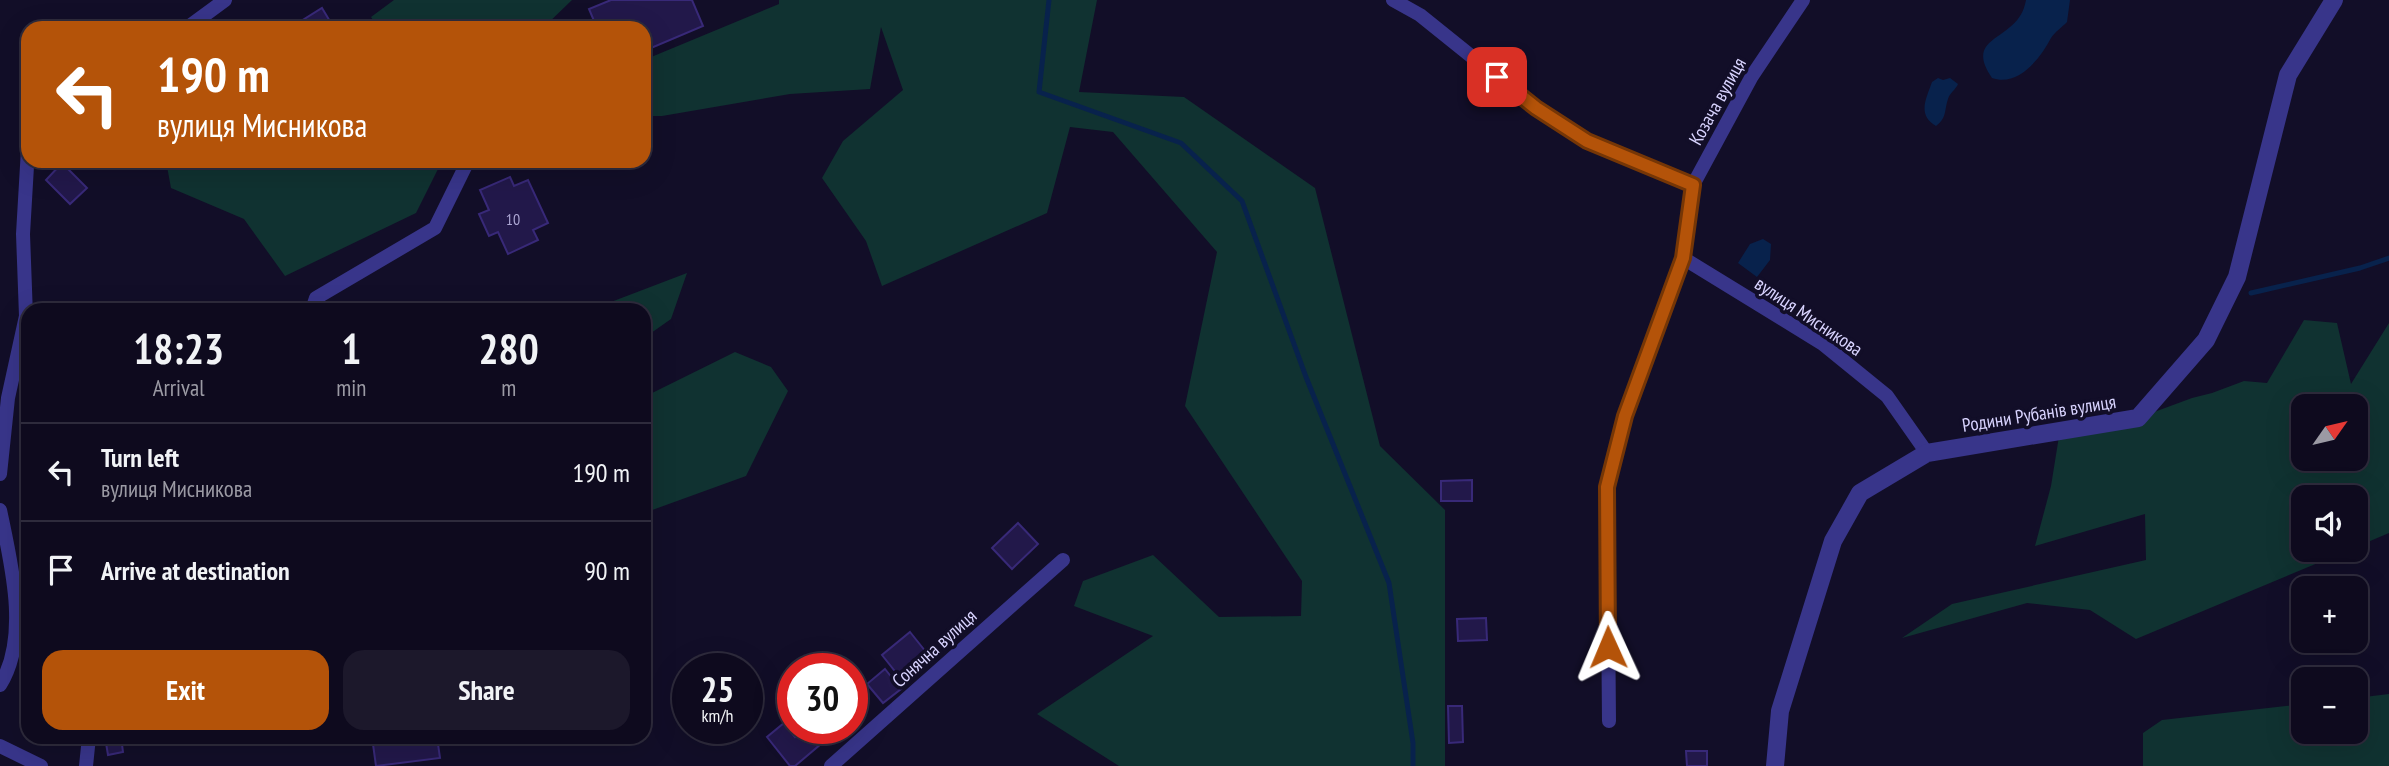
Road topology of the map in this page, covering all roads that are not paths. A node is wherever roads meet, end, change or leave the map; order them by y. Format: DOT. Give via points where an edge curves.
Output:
graph roads {
  1 [pos="225,0"];
  2 [pos="1393,0"];
  3 [pos="1803,0"];
  4 [pos="2334,0"];
  5 [pos="196,21"];
  6 [pos="27,168"];
  7 [pos="465,168"];
  8 [pos="1693,185"];
  9 [pos="1683,258"];
  10 [pos="26,303"];
  11 [pos="314,303"];
  12 [pos="21,339"];
  13 [pos="1927,453"];
  14 [pos="0,474"];
  15 [pos="0,510"];
  16 [pos="1063,560"];
  17 [pos="0,685"];
  18 [pos="1609,721"];
  19 [pos="88,744"];
  20 [pos="0,746"];
  21 [pos="41,766"];
  22 [pos="86,766"];
  23 [pos="831,766"];
  24 [pos="1775,766"];
  1 -- 5 [label="street"];
  2 -- 8 [label="street" via="1420,15 1536,108 1587,141"];
  3 -- 8 [label="street, Козача вулиця" via="1752,76"];
  4 -- 13 [label="street, Родини Рубанів вулиця" via="2288,75 2237,277 2206,340 2138,418"];
  6 -- 10 [label="street"];
  7 -- 11 [label="street" via="435,228"];
  8 -- 9 [label="street, Козача вулиця"];
  9 -- 13 [label="street, вулиця Мисникова" via="1823,344 1888,396"];
  9 -- 18 [label="street, Козача вулиця" via="1625,416 1607,487"];
  12 -- 14 [label="street" via="8,398"];
  13 -- 24 [label="street, Родини Рубанів вулиця" via="1860,493 1833,541 1780,711"];
  15 -- 17 [label="street" via="13,575 16,646"];
  16 -- 23 [label="street, Сонячна вулиця"];
  19 -- 22 [label="street"];
  20 -- 21 [label="street"];
}
